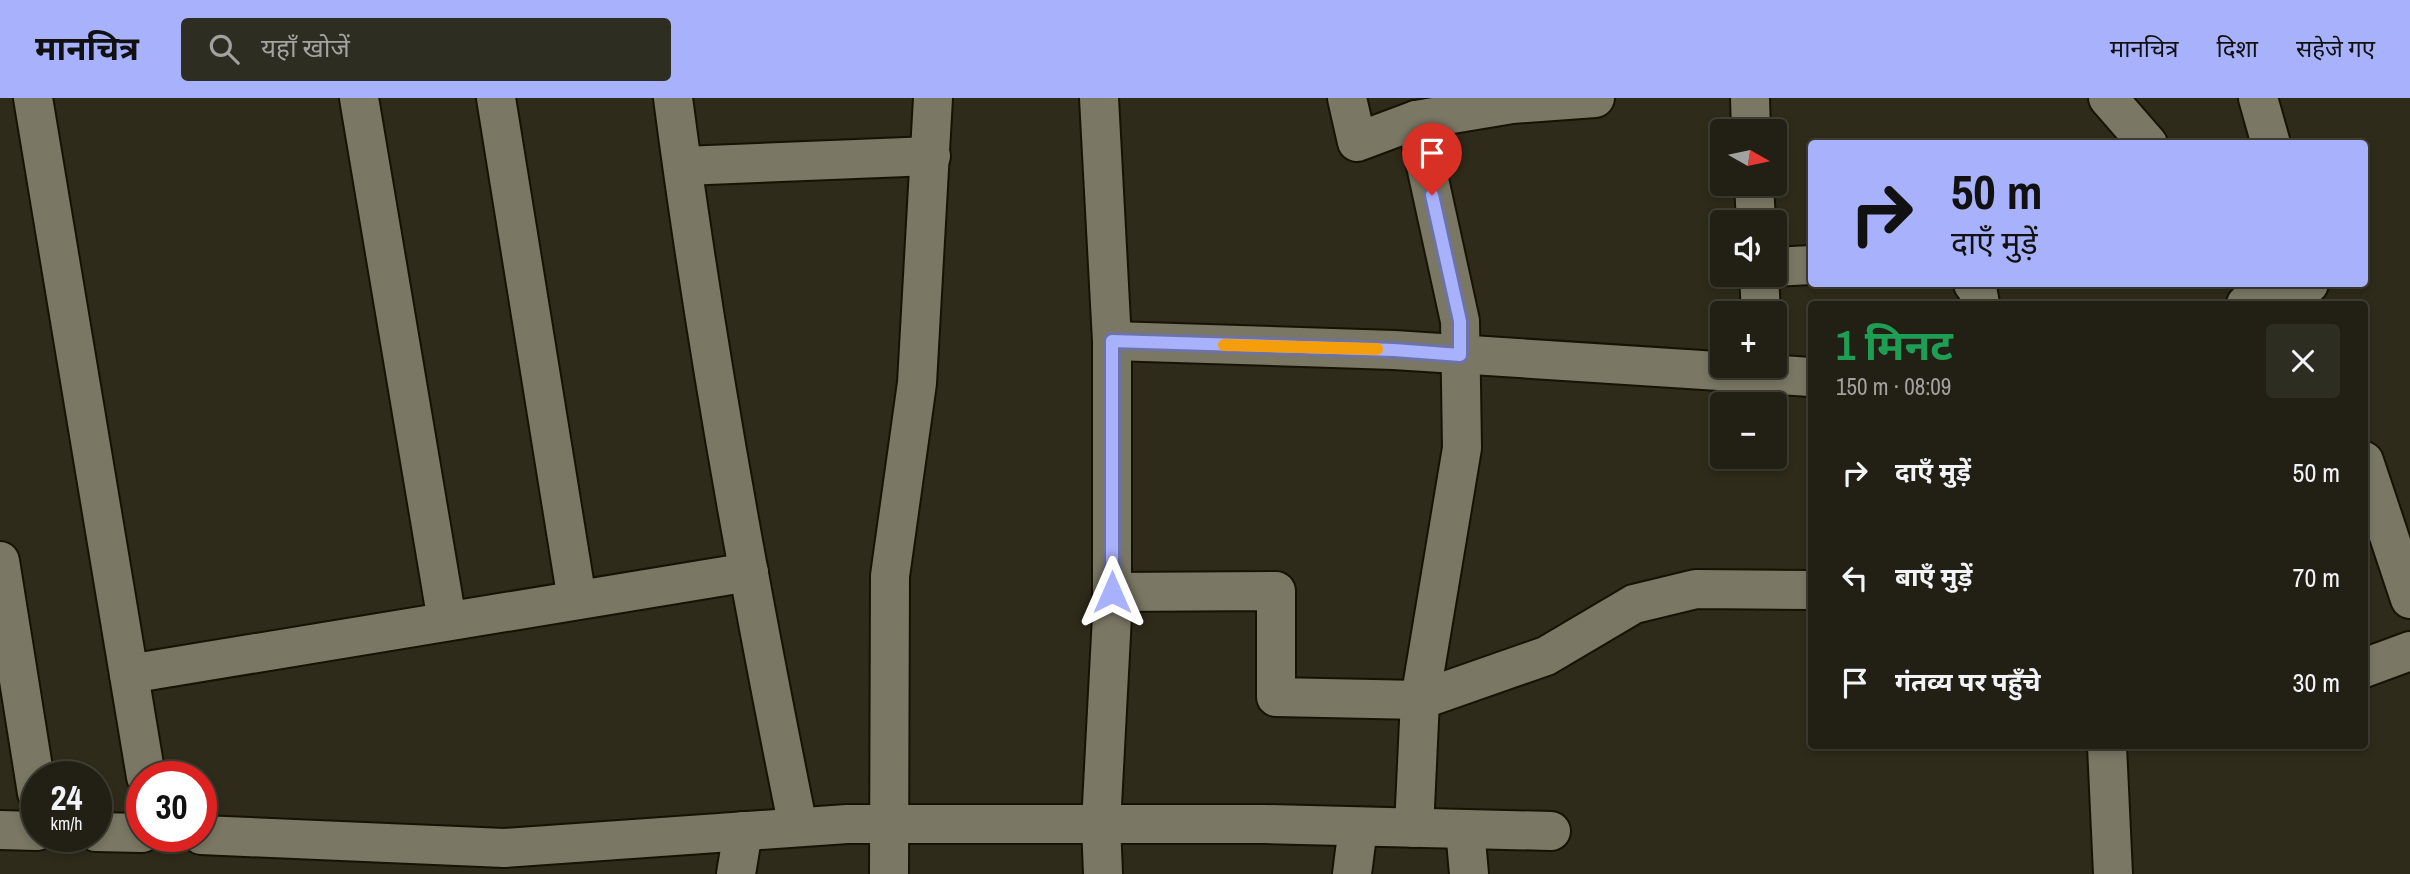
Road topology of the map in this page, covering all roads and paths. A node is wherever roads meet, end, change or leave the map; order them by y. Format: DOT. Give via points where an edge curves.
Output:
graph roads {
  1 [pos="33,98"];
  2 [pos="359,98"];
  3 [pos="496,98"];
  4 [pos="673,98"];
  5 [pos="933,98"];
  6 [pos="1099,98"];
  7 [pos="1347,98"];
  8 [pos="1595,98"];
  9 [pos="1750,98"];
  10 [pos="2108,98"];
  11 [pos="2259,98"];
  12 [pos="1751,119"];
  13 [pos="1416,120"];
  14 [pos="2145,140"];
  15 [pos="2270,140"];
  16 [pos="931,156"];
  17 [pos="683,166"];
  18 [pos="1808,265"];
  19 [pos="1787,266"];
  20 [pos="2300,287"];
  21 [pos="2256,301"];
  22 [pos="1112,341"];
  23 [pos="1460,355"];
  24 [pos="1710,367"];
  25 [pos="1787,373"];
  26 [pos="1808,376"];
  27 [pos="2368,468"];
  28 [pos="2398,522"];
  29 [pos="0,561"];
  30 [pos="749,572"];
  31 [pos="1808,590"];
  32 [pos="1112,592"];
  33 [pos="2410,599"];
  34 [pos="577,600"];
  35 [pos="447,621"];
  36 [pos="2410,651"];
  37 [pos="2368,667"];
  38 [pos="129,674"];
  39 [pos="1420,700"];
  40 [pos="2107,749"];
  41 [pos="32,761"];
  42 [pos="143,761"];
  43 [pos="889,824"];
  44 [pos="1101,824"];
  45 [pos="798,827"];
  46 [pos="1358,827"];
  47 [pos="1414,828"];
  48 [pos="1465,829"];
  49 [pos="0,830"];
  50 [pos="21,831"];
  51 [pos="743,831"];
  52 [pos="1551,831"];
  53 [pos="217,836"];
  54 [pos="736,874"];
  55 [pos="889,874"];
  56 [pos="1102,874"];
  57 [pos="1352,874"];
  58 [pos="1469,874"];
  59 [pos="2113,874"];
  1 -- 38 [label="street"];
  2 -- 35 [label="street"];
  3 -- 34 [label="street"];
  4 -- 17 [label="street"];
  5 -- 16 [label="street"];
  6 -- 22 [label="street"];
  7 -- 13 [label="street" via="1357,142"];
  8 -- 13 [label="street" via="1512,104"];
  9 -- 12 [label="street"];
  10 -- 14 [label="street"];
  11 -- 15 [label="street"];
  13 -- 23 [label="street" via="1460,321"];
  16 -- 17 [label="street"];
  16 -- 43 [label="street" via="917,383 890,576"];
  17 -- 30 [label="street"];
  18 -- 19 [label="street"];
  20 -- 21 [label="street"];
  22 -- 23 [label="street"];
  22 -- 32 [label="street"];
  23 -- 24 [label="street"];
  23 -- 39 [label="street" via="1462,448"];
  25 -- 26 [label="street"];
  27 -- 28 [label="street"];
  28 -- 33 [label="street"];
  29 -- 41 [label="street"];
  30 -- 34 [label="street"];
  30 -- 45 [label="street"];
  31 -- 39 [label="street" via="1696,589 1634,604 1546,656"];
  32 -- 39 [label="street" via="1276,591 1276,697"];
  32 -- 44 [label="street"];
  34 -- 35 [label="street"];
  35 -- 38 [label="street"];
  36 -- 37 [label="street"];
  38 -- 42 [label="street"];
  39 -- 47 [label="street"];
  40 -- 59 [label="street"];
  43 -- 44 [label="street"];
  43 -- 45 [label="street"];
  43 -- 55 [label="street"];
  44 -- 46 [label="street"];
  44 -- 56 [label="street"];
  45 -- 51 [label="street"];
  46 -- 47 [label="street"];
  46 -- 57 [label="street"];
  47 -- 48 [label="street"];
  48 -- 52 [label="street"];
  48 -- 58 [label="street"];
  49 -- 50 [label="street"];
  51 -- 53 [label="street" via="504,848"];
  51 -- 54 [label="street"];
}
